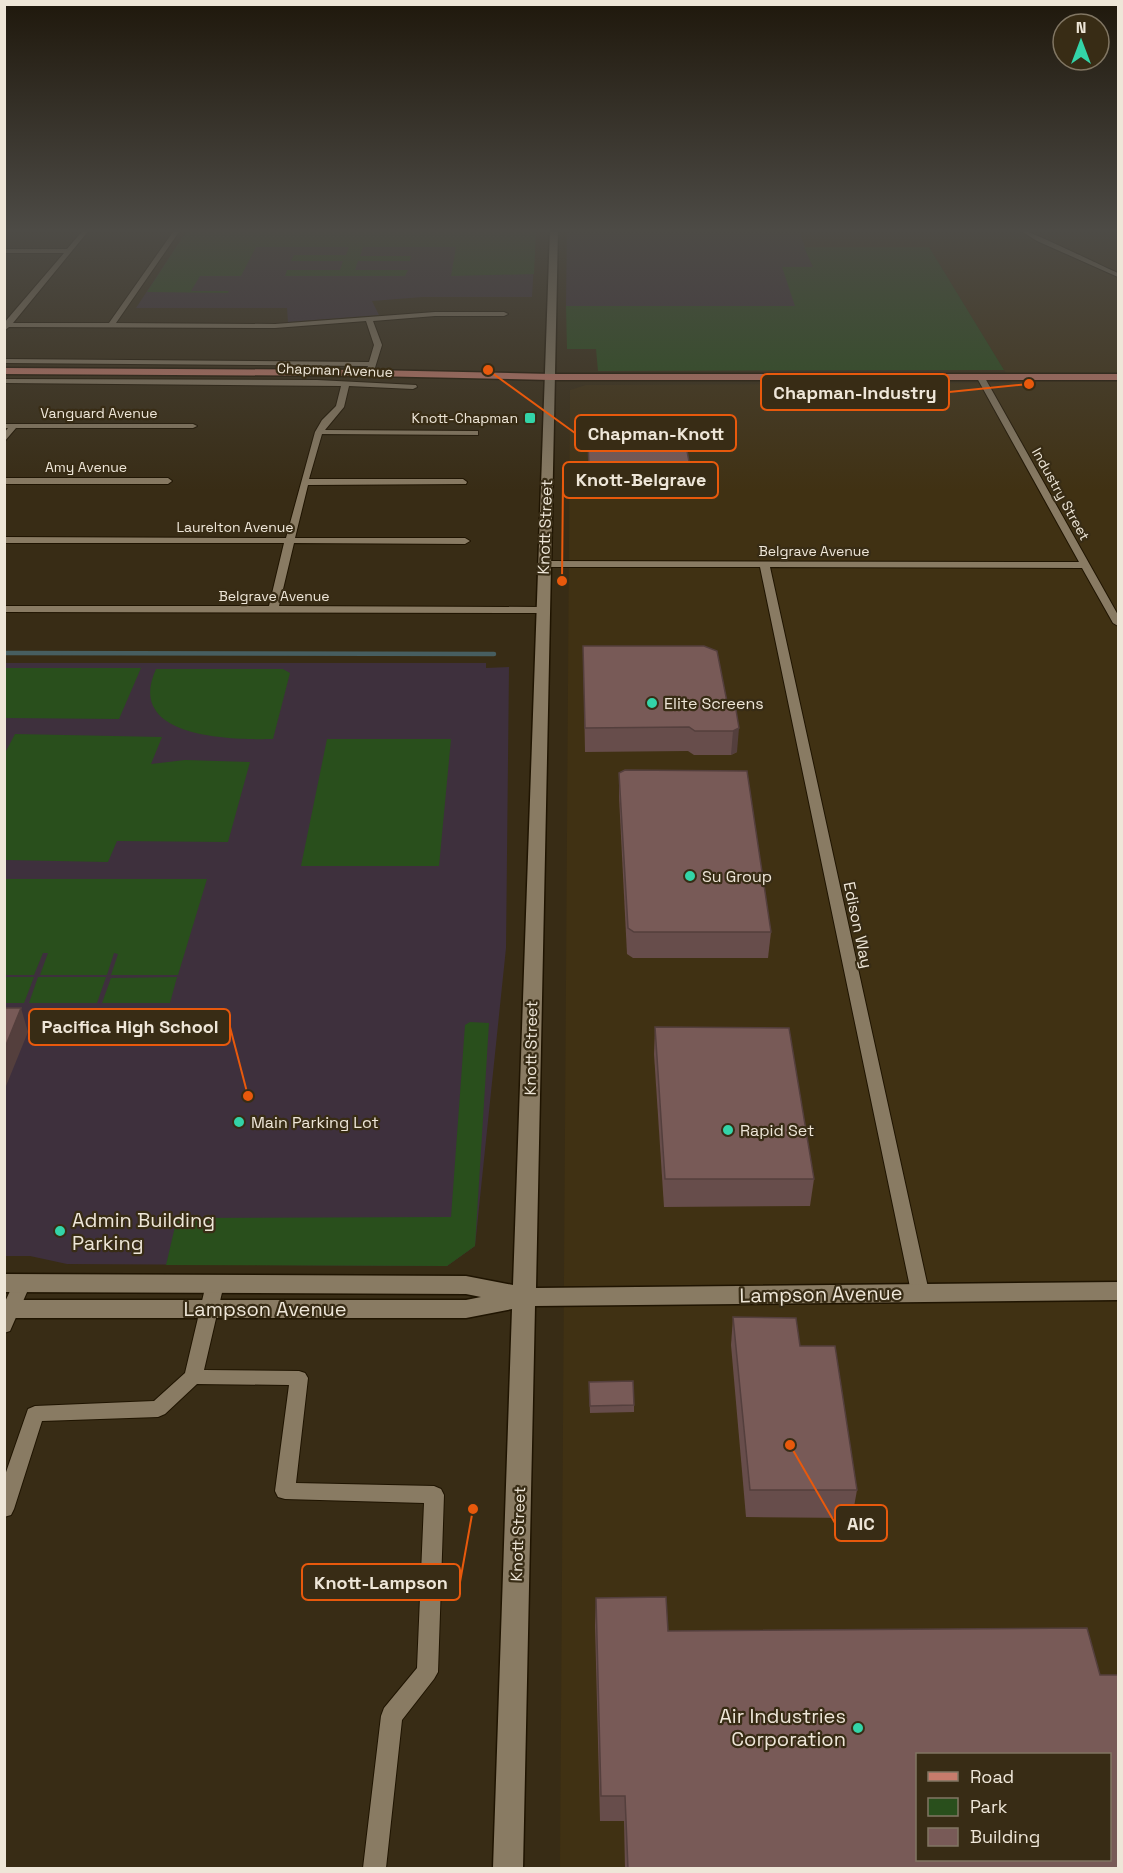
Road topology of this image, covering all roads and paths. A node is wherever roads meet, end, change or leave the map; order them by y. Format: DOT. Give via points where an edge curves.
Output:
graph roads {
  1 [pos="118,316"];
  2 [pos="403,316"];
  3 [pos="553,316"];
  4 [pos="369,319"];
  5 [pos="5,326"];
  6 [pos="111,326"];
  7 [pos="4,361"];
  8 [pos="371,368"];
  9 [pos="4,371"];
  10 [pos="551,377"];
  11 [pos="1119,377"];
  12 [pos="981,378"];
  13 [pos="4,381"];
  14 [pos="346,383"];
  15 [pos="413,387"];
  16 [pos="9,426"];
  17 [pos="193,426"];
  18 [pos="319,432"];
  19 [pos="475,433"];
  20 [pos="4,440"];
  21 [pos="4,481"];
  22 [pos="168,481"];
  23 [pos="304,482"];
  24 [pos="463,482"];
  25 [pos="4,540"];
  26 [pos="290,540"];
  27 [pos="465,541"];
  28 [pos="543,564"];
  29 [pos="764,564"];
  30 [pos="1085,565"];
  31 [pos="4,609"];
  32 [pos="273,610"];
  33 [pos="542,610"];
  34 [pos="1119,622"];
  35 [pos="13,1283"];
  36 [pos="214,1284"];
  37 [pos="1119,1291"];
  38 [pos="920,1292"];
  39 [pos="524,1297"];
  40 [pos="207,1310"];
  41 [pos="7,1314"];
  42 [pos="193,1377"];
  43 [pos="4,1509"];
  44 [pos="375,1869"];
  45 [pos="508,1869"];
  1 -- 6 [label="street"];
  2 -- 4 [label="street"];
  3 -- 10 [label="main road, Knott Street"];
  4 -- 6 [label="street" via="275,326"];
  4 -- 8 [label="street" via="378,345"];
  5 -- 6 [label="street"];
  7 -- 8 [label="street, Chapman Avenue"];
  8 -- 9 [label="main road"];
  8 -- 10 [label="main road"];
  10 -- 12 [label="main road"];
  10 -- 28 [label="main road, Knott Street"];
  11 -- 12 [label="main road"];
  12 -- 30 [label="street, Industry Street"];
  13 -- 14 [label="street, Chapman Avenue"];
  14 -- 15 [label="street, Chapman Avenue"];
  14 -- 18 [label="street" via="339,407"];
  16 -- 17 [label="street, Vanguard Avenue"];
  16 -- 20 [label="street"];
  18 -- 19 [label="street"];
  18 -- 23 [label="street"];
  21 -- 22 [label="street, Amy Avenue"];
  23 -- 24 [label="street"];
  23 -- 26 [label="street"];
  25 -- 26 [label="street, Laurelton Avenue"];
  26 -- 27 [label="street, Laurelton Avenue"];
  26 -- 32 [label="street"];
  28 -- 29 [label="street, Belgrave Avenue"];
  28 -- 33 [label="main road, Knott Street"];
  29 -- 30 [label="street, Belgrave Avenue"];
  29 -- 38 [label="street, Edison Way"];
  30 -- 34 [label="street, Industry Street"];
  31 -- 32 [label="street, Belgrave Avenue"];
  32 -- 33 [label="street, Belgrave Avenue"];
  33 -- 39 [label="main road, Knott Street"];
  35 -- 36 [label="main road, Lampson Avenue"];
  35 -- 41 [label="street"];
  36 -- 39 [label="main road, Lampson Avenue" via="466,1285"];
  36 -- 40 [label="street"];
  37 -- 38 [label="main road, Lampson Avenue"];
  38 -- 39 [label="main road, Lampson Avenue"];
  39 -- 40 [label="main road, Lampson Avenue" via="466,1309"];
  39 -- 45 [label="main road, Knott Street"];
  40 -- 41 [label="main road, Lampson Avenue"];
  40 -- 42 [label="street"];
  42 -- 43 [label="street" via="158,1408 35,1414"];
  42 -- 44 [label="street" via="299,1378 285,1491 434,1495 427,1672 392,1716"];
}
